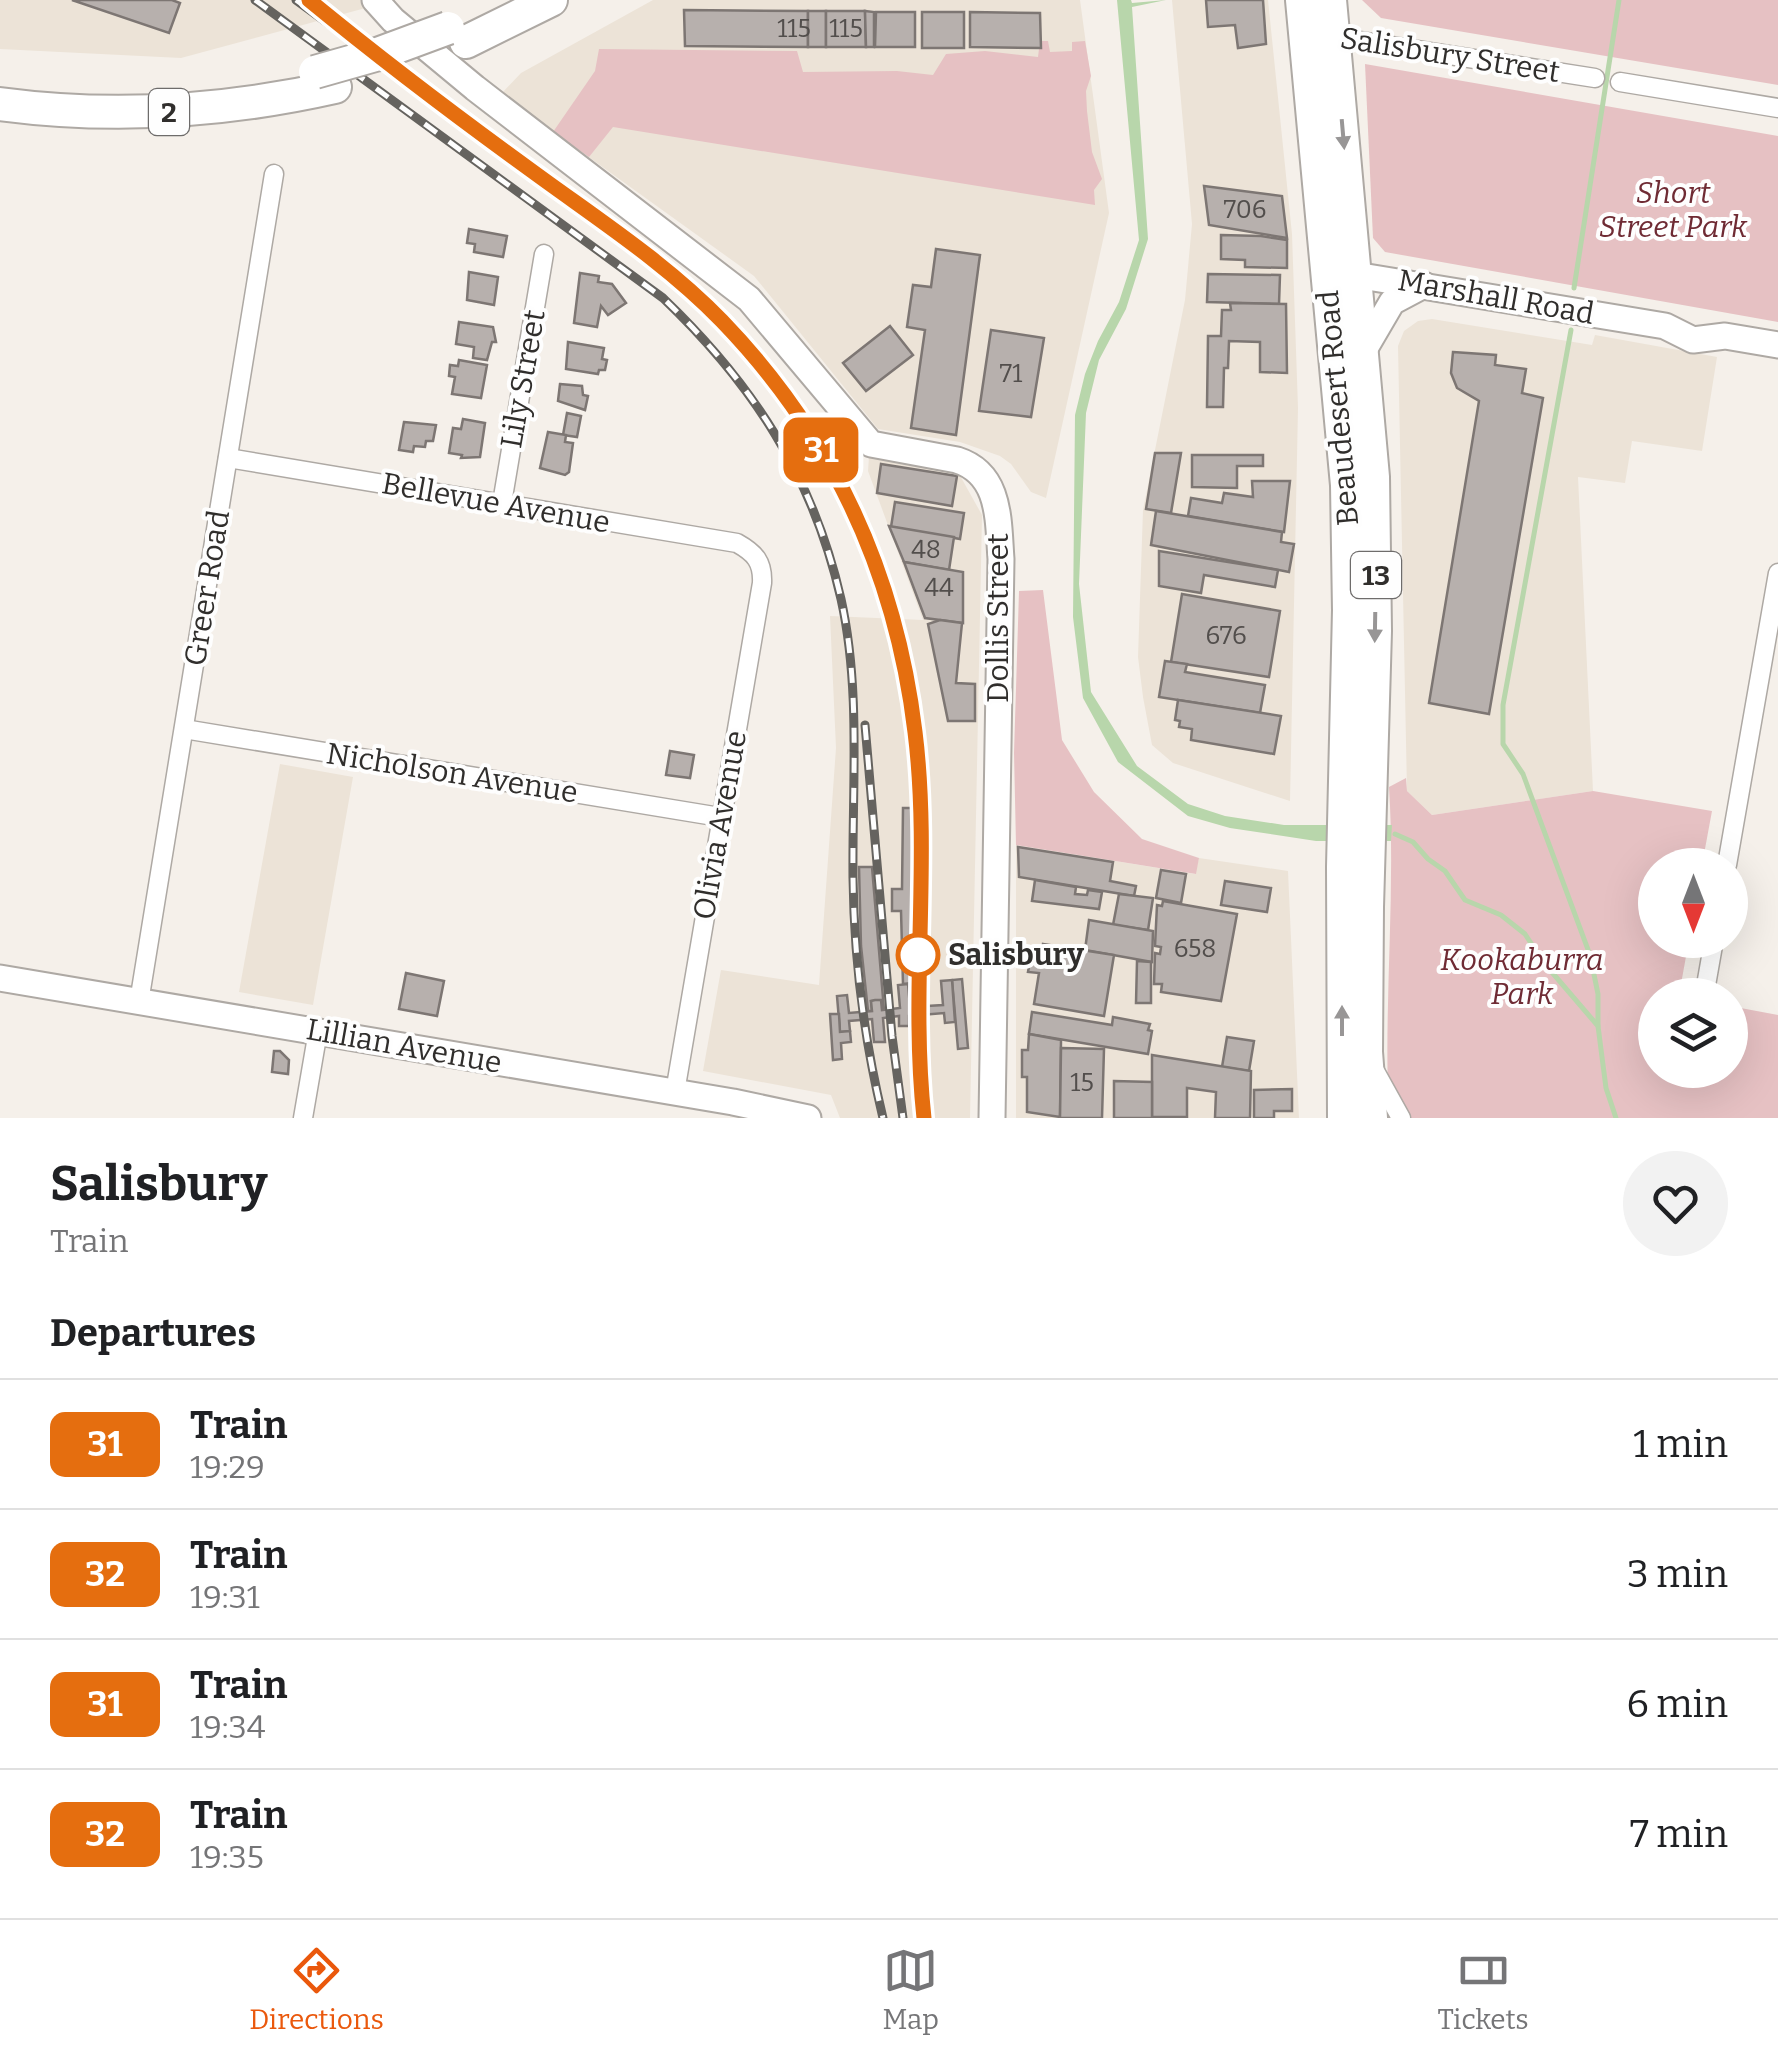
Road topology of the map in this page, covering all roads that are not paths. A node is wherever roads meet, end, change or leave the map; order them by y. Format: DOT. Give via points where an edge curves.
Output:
graph roads {
  1 [pos="375,0"];
  2 [pos="508,0"];
  3 [pos="551,0"];
  4 [pos="1302,0"];
  5 [pos="1330,0"];
  6 [pos="457,35"];
  7 [pos="1319,35"];
  8 [pos="1595,78"];
  9 [pos="325,79"];
  10 [pos="1620,82"];
  11 [pos="0,86"];
  12 [pos="0,104"];
  13 [pos="1778,108"];
  14 [pos="274,174"];
  15 [pos="544,254"];
  16 [pos="1341,272"];
  17 [pos="1424,285"];
  18 [pos="1778,345"];
  19 [pos="1361,355"];
  20 [pos="228,458"];
  21 [pos="502,503"];
  22 [pos="758,558"];
  23 [pos="1778,573"];
  24 [pos="184,729"];
  25 [pos="1358,796"];
  26 [pos="720,817"];
  27 [pos="1730,848"];
  28 [pos="1356,868"];
  29 [pos="0,978"];
  30 [pos="139,1002"];
  31 [pos="318,1032"];
  32 [pos="1366,1052"];
  33 [pos="674,1092"];
  34 [pos="303,1118"];
  35 [pos="808,1118"];
  36 [pos="992,1118"];
  37 [pos="1344,1118"];
  38 [pos="1371,1118"];
  39 [pos="1401,1118"];
  1 -- 36 [label="street, Dollis Street" via="474,88 749,300 871,444 970,464 987,480 1001,559"];
  2 -- 6 [label="highway, 2"];
  3 -- 6 [label="highway, 2"];
  4 -- 7 [label="highway, Beaudesert Road / 13"];
  5 -- 7 [label="highway, Beaudesert Road / 13"];
  6 -- 9 [label="highway, 2, bridge" via="376,55"];
  7 -- 8 [label="street, Salisbury Street"];
  7 -- 16 [label="highway, Beaudesert Road / 13"];
  9 -- 11 [label="highway, 2" via="156,93"];
  9 -- 12 [label="highway, 2" via="263,102 186,111"];
  10 -- 13 [label="street"];
  14 -- 20 [label="street, Greer Road"];
  15 -- 21 [label="street, Lily Street"];
  16 -- 17 [label="street, Marshall Road"];
  16 -- 19 [label="highway, Beaudesert Road / 13"];
  16 -- 25 [label="highway, Beaudesert Road / 13"];
  17 -- 18 [label="street, Marshall Road" via="1665,326 1696,320 1726,336"];
  17 -- 19 [label="street" via="1392,302"];
  19 -- 25 [label="highway, Beaudesert Road / 13, one-way" via="1376,561"];
  20 -- 21 [label="street, Bellevue Avenue"];
  20 -- 24 [label="street, Greer Road"];
  21 -- 22 [label="street, Bellevue Avenue" via="737,543"];
  22 -- 26 [label="street, Olivia Avenue" via="762,582"];
  23 -- 27 [label="street"];
  24 -- 26 [label="street, Nicholson Avenue"];
  24 -- 30 [label="street, Greer Road"];
  25 -- 28 [label="highway, Beaudesert Road / 13"];
  26 -- 33 [label="street, Olivia Avenue"];
  28 -- 32 [label="highway, Beaudesert Road / 13"];
  37 -- 28 [label="highway, Beaudesert Road / 13, one-way"];
  29 -- 30 [label="street, Lillian Avenue"];
  30 -- 31 [label="street, Lillian Avenue"];
  31 -- 33 [label="street, Lillian Avenue"];
  31 -- 34 [label="street"];
  32 -- 38 [label="highway, Beaudesert Road / 13"];
  32 -- 39 [label="street, Beaudesert Road"];
  33 -- 35 [label="street, Lillian Avenue"];
}
